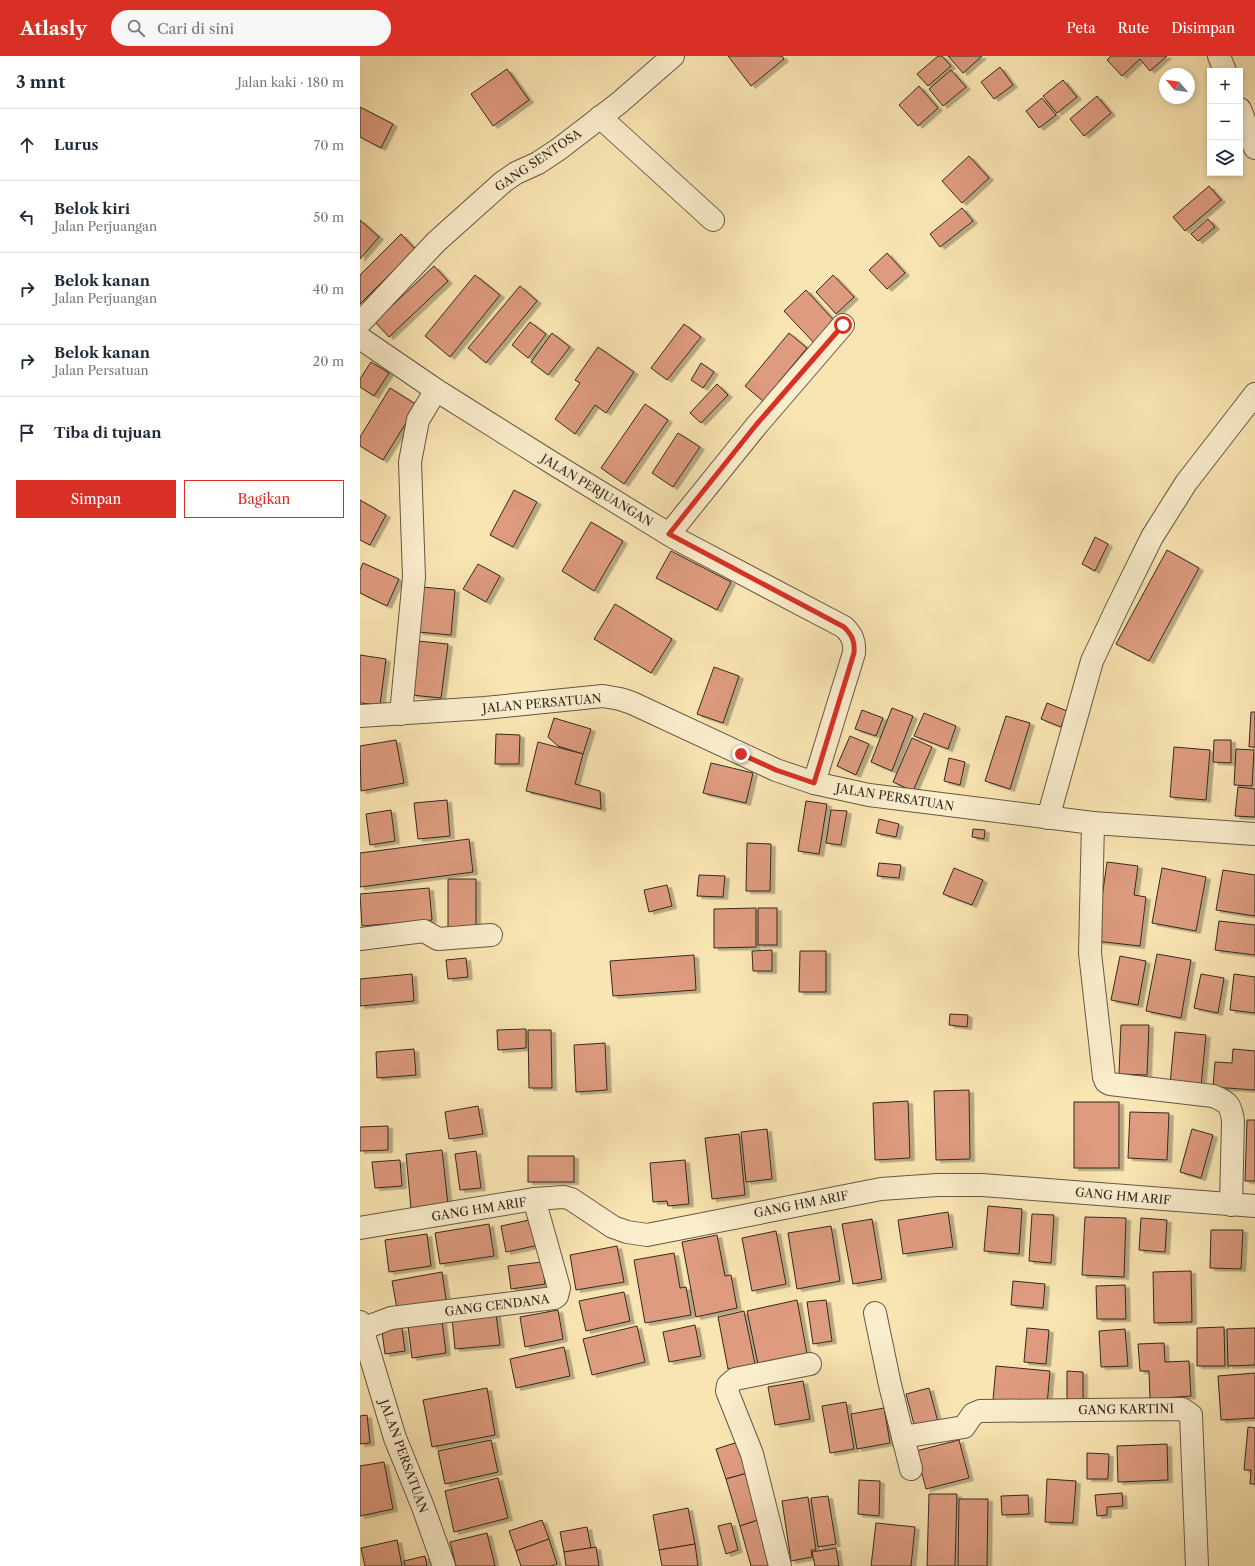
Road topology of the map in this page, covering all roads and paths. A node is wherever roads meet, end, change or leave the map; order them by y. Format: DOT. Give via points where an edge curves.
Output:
graph roads {
  1 [pos="673,56"];
  2 [pos="1219,56"];
  3 [pos="1224,68"];
  4 [pos="600,117"];
  5 [pos="1243,117"];
  6 [pos="1255,148"];
  7 [pos="713,220"];
  8 [pos="360,323"];
  9 [pos="843,325"];
  10 [pos="360,338"];
  11 [pos="436,390"];
  12 [pos="1255,394"];
  13 [pos="669,534"];
  14 [pos="401,714"];
  15 [pos="360,716"];
  16 [pos="814,783"];
  17 [pos="1048,818"];
  18 [pos="1094,823"];
  19 [pos="1255,834"];
  20 [pos="491,935"];
  21 [pos="360,939"];
  22 [pos="534,1200"];
  23 [pos="1231,1205"];
  24 [pos="1255,1206"];
  25 [pos="360,1228"];
  26 [pos="875,1313"];
  27 [pos="361,1326"];
  28 [pos="810,1364"];
  29 [pos="903,1437"];
  30 [pos="911,1469"];
  31 [pos="444,1566"];
  32 [pos="780,1566"];
  33 [pos="1197,1566"];
  1 -- 4 [label="street, GANG SENTOSA"];
  2 -- 3 [label="street"];
  4 -- 7 [label="street"];
  4 -- 8 [label="street, GANG SENTOSA" via="554,153 503,182 436,242"];
  5 -- 6 [label="street"];
  9 -- 13 [label="street" via="756,425"];
  10 -- 11 [label="street, JALAN PERJUANGAN"];
  11 -- 13 [label="street, JALAN PERJUANGAN"];
  11 -- 14 [label="street" via="418,420 410,462 414,577"];
  12 -- 17 [label="street" via="1186,483 1152,537 1117,608 1092,661"];
  13 -- 16 [label="street, JALAN PERJUANGAN" via="844,627 851,634 854,653"];
  14 -- 15 [label="street, JALAN PERSATUAN"];
  14 -- 16 [label="street, JALAN PERSATUAN" via="603,696 620,699 653,712 776,770"];
  16 -- 17 [label="street, JALAN PERSATUAN" via="870,795"];
  17 -- 18 [label="street, JALAN PERSATUAN"];
  18 -- 19 [label="street, JALAN PERSATUAN"];
  18 -- 23 [label="street" via="1090,953 1104,1078 1110,1084 1213,1096 1228,1103 1233,1121"];
  20 -- 21 [label="street" via="438,939 424,931"];
  22 -- 23 [label="street, GANG HM ARIF" via="564,1197 571,1199 613,1227 647,1235 881,1189 937,1185 982,1185"];
  22 -- 25 [label="street, GANG HM ARIF"];
  22 -- 27 [label="street, GANG CENDANA" via="559,1288 557,1296 391,1318"];
  23 -- 24 [label="street, GANG HM ARIF"];
  26 -- 29 [label="street"];
  27 -- 31 [label="street, JALAN PERSATUAN" via="394,1438"];
  28 -- 32 [label="street" via="735,1379 728,1385 727,1391 752,1454"];
  29 -- 30 [label="street"];
  29 -- 33 [label="street, GANG KARTINI" via="964,1427 973,1414 980,1411 1178,1408 1187,1411 1191,1415"];
}
